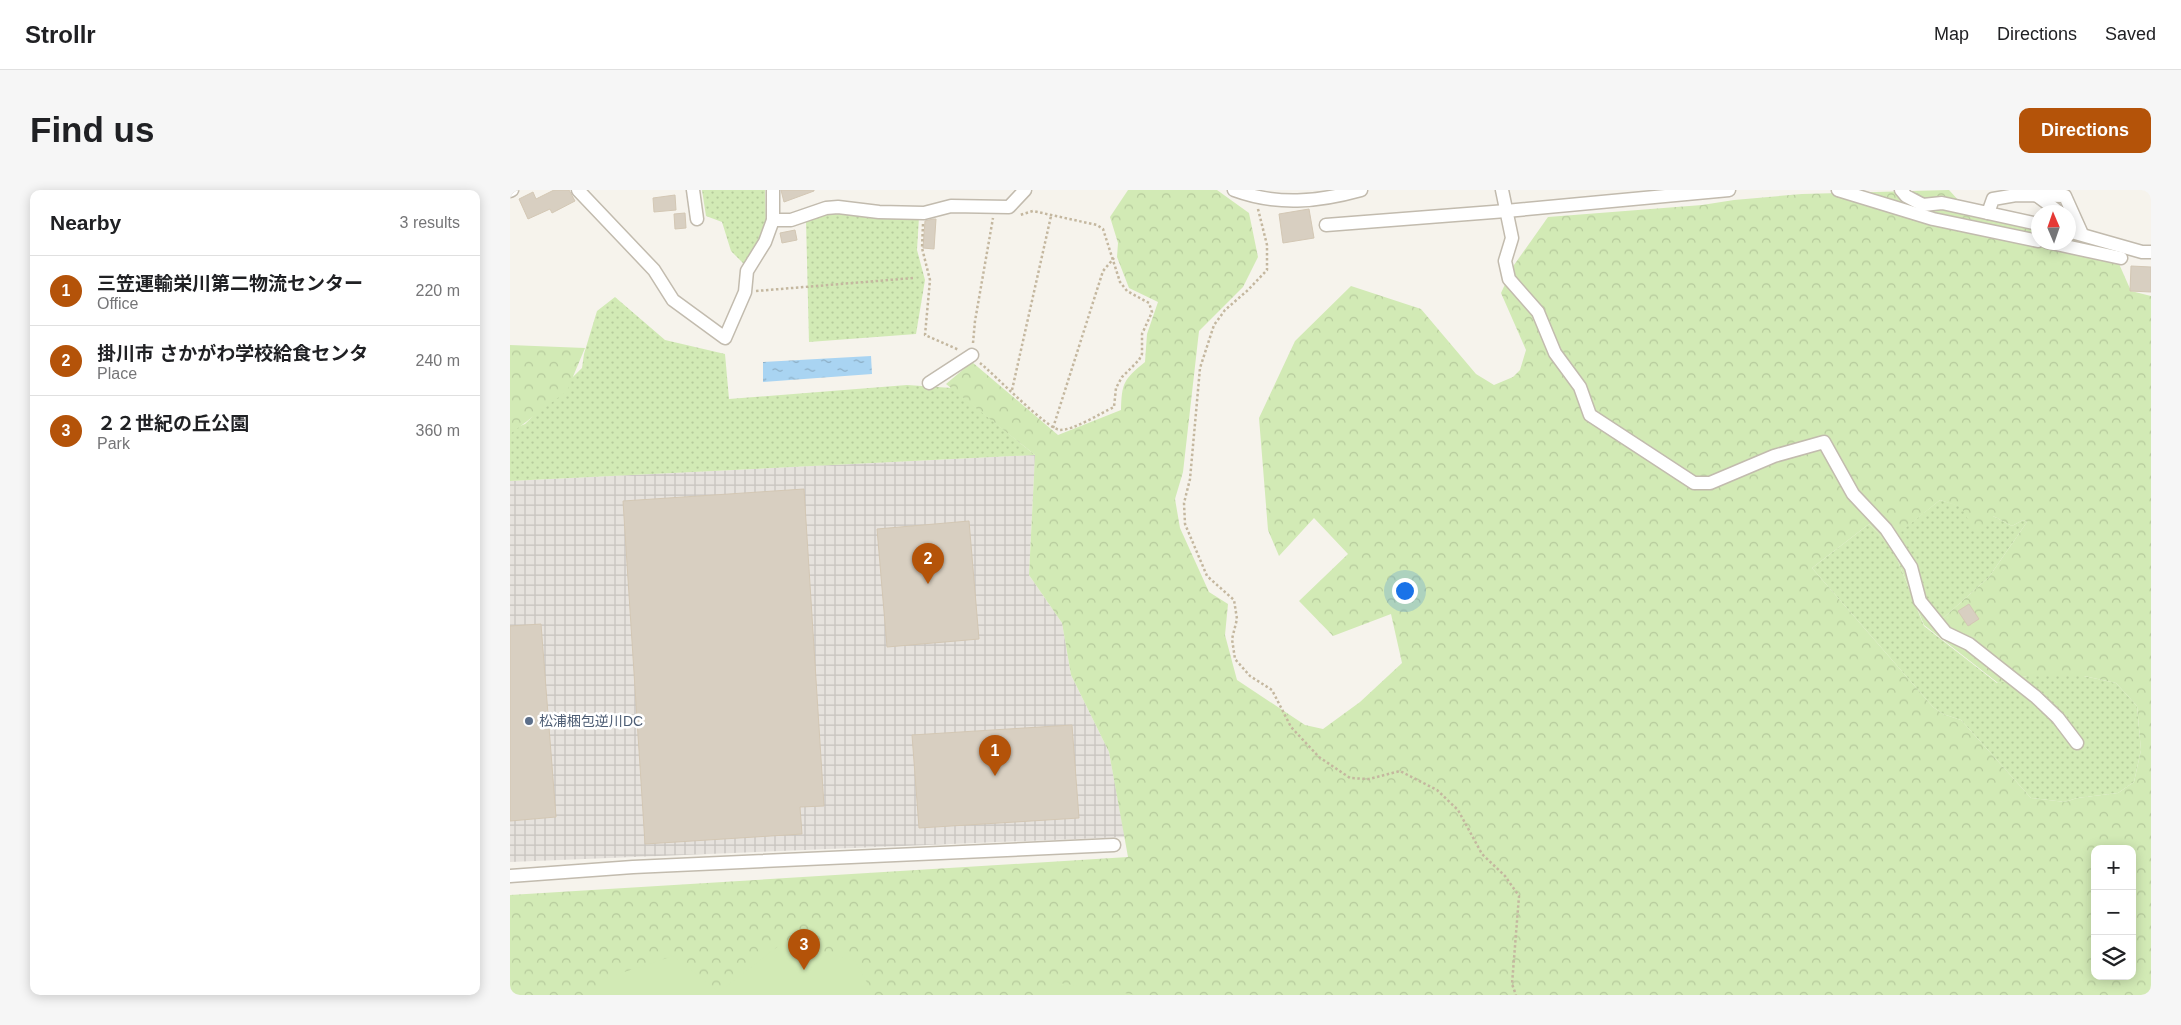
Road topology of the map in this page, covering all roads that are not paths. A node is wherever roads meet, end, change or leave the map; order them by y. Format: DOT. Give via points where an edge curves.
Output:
graph roads {
  1 [pos="578,190"];
  2 [pos="693,190"];
  3 [pos="772,190"];
  4 [pos="1025,190"];
  5 [pos="1234,190"];
  6 [pos="1361,190"];
  7 [pos="1502,190"];
  8 [pos="1729,190"];
  9 [pos="1838,190"];
  10 [pos="1901,190"];
  11 [pos="1345,192"];
  12 [pos="2036,195"];
  13 [pos="2050,205"];
  14 [pos="2068,205"];
  15 [pos="1506,211"];
  16 [pos="1988,213"];
  17 [pos="697,220"];
  18 [pos="773,220"];
  19 [pos="2031,222"];
  20 [pos="1326,226"];
  21 [pos="2076,231"];
  22 [pos="2031,240"];
  23 [pos="2076,248"];
  24 [pos="2151,252"];
  25 [pos="2121,258"];
  26 [pos="972,355"];
  27 [pos="929,383"];
  28 [pos="2078,743"];
  29 [pos="1114,845"];
  30 [pos="510,876"];
  1 -- 18 [label="street" via="654,270 673,300 725,338 745,292 747,271 765,242"];
  2 -- 17 [label="street"];
  3 -- 18 [label="street"];
  4 -- 18 [label="street" via="1010,207 951,206 924,213 838,207 791,220"];
  5 -- 11 [label="street" via="1256,198 1301,202"];
  6 -- 11 [label="street"];
  7 -- 15 [label="street"];
  8 -- 15 [label="street"];
  9 -- 22 [label="street" via="1934,219"];
  10 -- 16 [label="street" via="1923,205 1942,204"];
  12 -- 13 [label="street"];
  12 -- 14 [label="street" via="2065,196"];
  12 -- 16 [label="street" via="1993,199"];
  15 -- 20 [label="street"];
  15 -- 28 [label="street" via="1512,238 1505,261 1509,279 1538,312 1555,353 1580,387 1590,415 1694,483 1710,484 1774,456 1824,442 1853,494 1886,530 1911,567 1920,602 1946,633 1969,644 2036,697"];
  16 -- 19 [label="street"];
  21 -- 24 [label="street"];
  23 -- 25 [label="street"];
  26 -- 27 [label="street"];
  29 -- 30 [label="street" via="633,867"];
}
